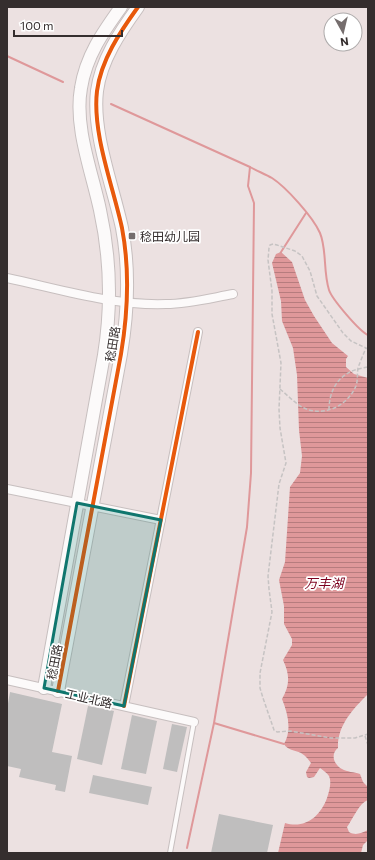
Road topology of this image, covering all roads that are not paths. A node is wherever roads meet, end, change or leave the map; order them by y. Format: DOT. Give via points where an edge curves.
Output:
graph roads {
  1 [pos="121,7"];
  2 [pos="138,7"];
  3 [pos="7,278"];
  4 [pos="233,294"];
  5 [pos="110,300"];
  6 [pos="127,303"];
  7 [pos="198,332"];
  8 [pos="7,489"];
  9 [pos="77,503"];
  10 [pos="93,506"];
  11 [pos="161,520"];
  12 [pos="7,680"];
  13 [pos="44,688"];
  14 [pos="58,691"];
  15 [pos="124,706"];
  16 [pos="194,722"];
  17 [pos="170,853"];
  1 -- 5 [label="street, 稔田路" via="88,60 79,104 83,139 105,234"];
  2 -- 6 [label="street, 稔田路" via="105,62 97,100 100,139 125,245"];
  3 -- 5 [label="street"];
  4 -- 6 [label="street" via="184,303"];
  5 -- 6 [label="street"];
  5 -- 9 [label="street, 稔田路" via="104,355"];
  6 -- 10 [label="street, 稔田路"];
  7 -- 11 [label="street"];
  8 -- 9 [label="street"];
  9 -- 10 [label="street"];
  9 -- 13 [label="street, 稔田路"];
  10 -- 11 [label="street"];
  10 -- 14 [label="street, 稔田路"];
  11 -- 15 [label="street"];
  12 -- 13 [label="street, 工业北路"];
  13 -- 14 [label="street, 工业北路"];
  14 -- 15 [label="street, 工业北路"];
  15 -- 16 [label="street, 工业北路"];
  16 -- 17 [label="lane"];
}
